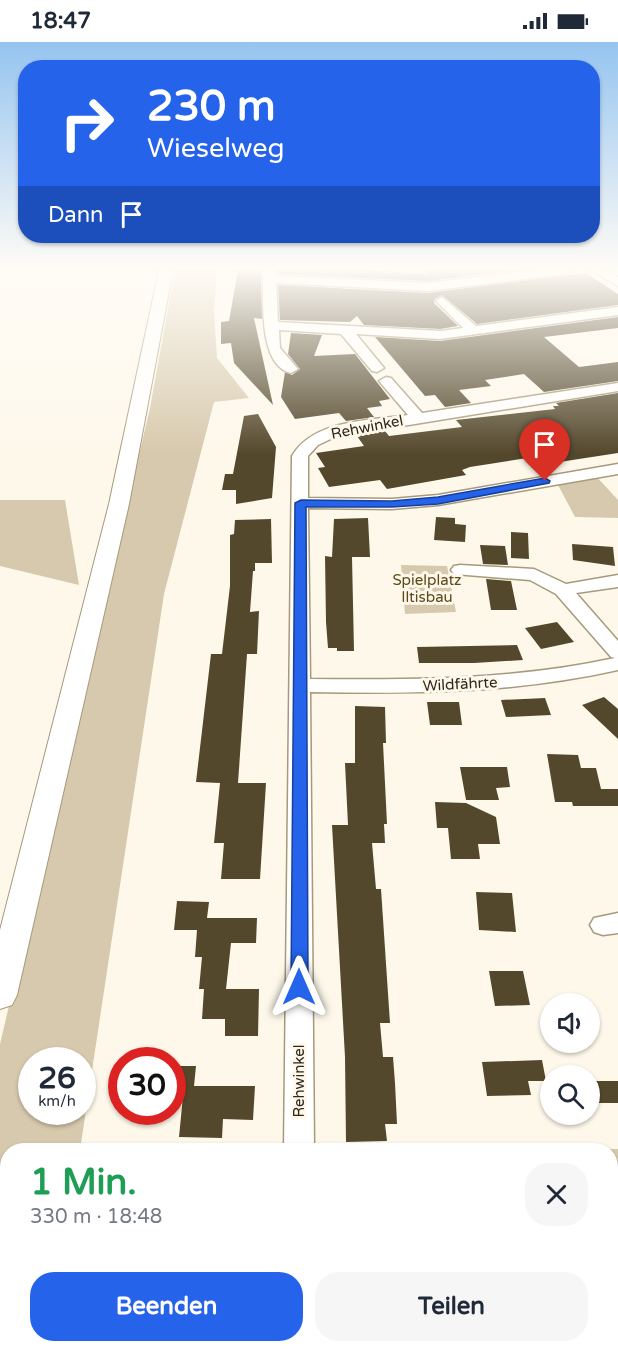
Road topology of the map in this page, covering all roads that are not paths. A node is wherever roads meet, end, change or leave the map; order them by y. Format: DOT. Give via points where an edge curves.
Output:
graph roads {
  1 [pos="154,331"];
  2 [pos="272,331"];
  3 [pos="346,331"];
  4 [pos="367,331"];
  5 [pos="472,331"];
  6 [pos="377,368"];
  7 [pos="291,369"];
  8 [pos="386,381"];
  9 [pos="618,387"];
  10 [pos="418,418"];
  11 [pos="618,469"];
  12 [pos="301,503"];
  13 [pos="460,570"];
  14 [pos="618,581"];
  15 [pos="563,590"];
  16 [pos="618,653"];
  17 [pos="618,664"];
  18 [pos="301,685"];
  19 [pos="0,995"];
  20 [pos="299,1143"];
  1 -- 19 [label="main road" via="119,504"];
  2 -- 7 [label="street" via="273,349"];
  3 -- 6 [label="street"];
  4 -- 5 [label="street" via="440,335"];
  8 -- 10 [label="street, Rehwinkel"];
  9 -- 10 [label="street, Rehwinkel"];
  10 -- 12 [label="street, Rehwinkel" via="336,432 305,446 300,456"];
  11 -- 12 [label="street" via="438,500"];
  12 -- 18 [label="street, Rehwinkel"];
  13 -- 15 [label="street" via="534,575"];
  14 -- 15 [label="street"];
  15 -- 16 [label="street"];
  17 -- 18 [label="street, Wildfährte" via="547,678 479,684"];
  18 -- 20 [label="street, Rehwinkel"];
}
